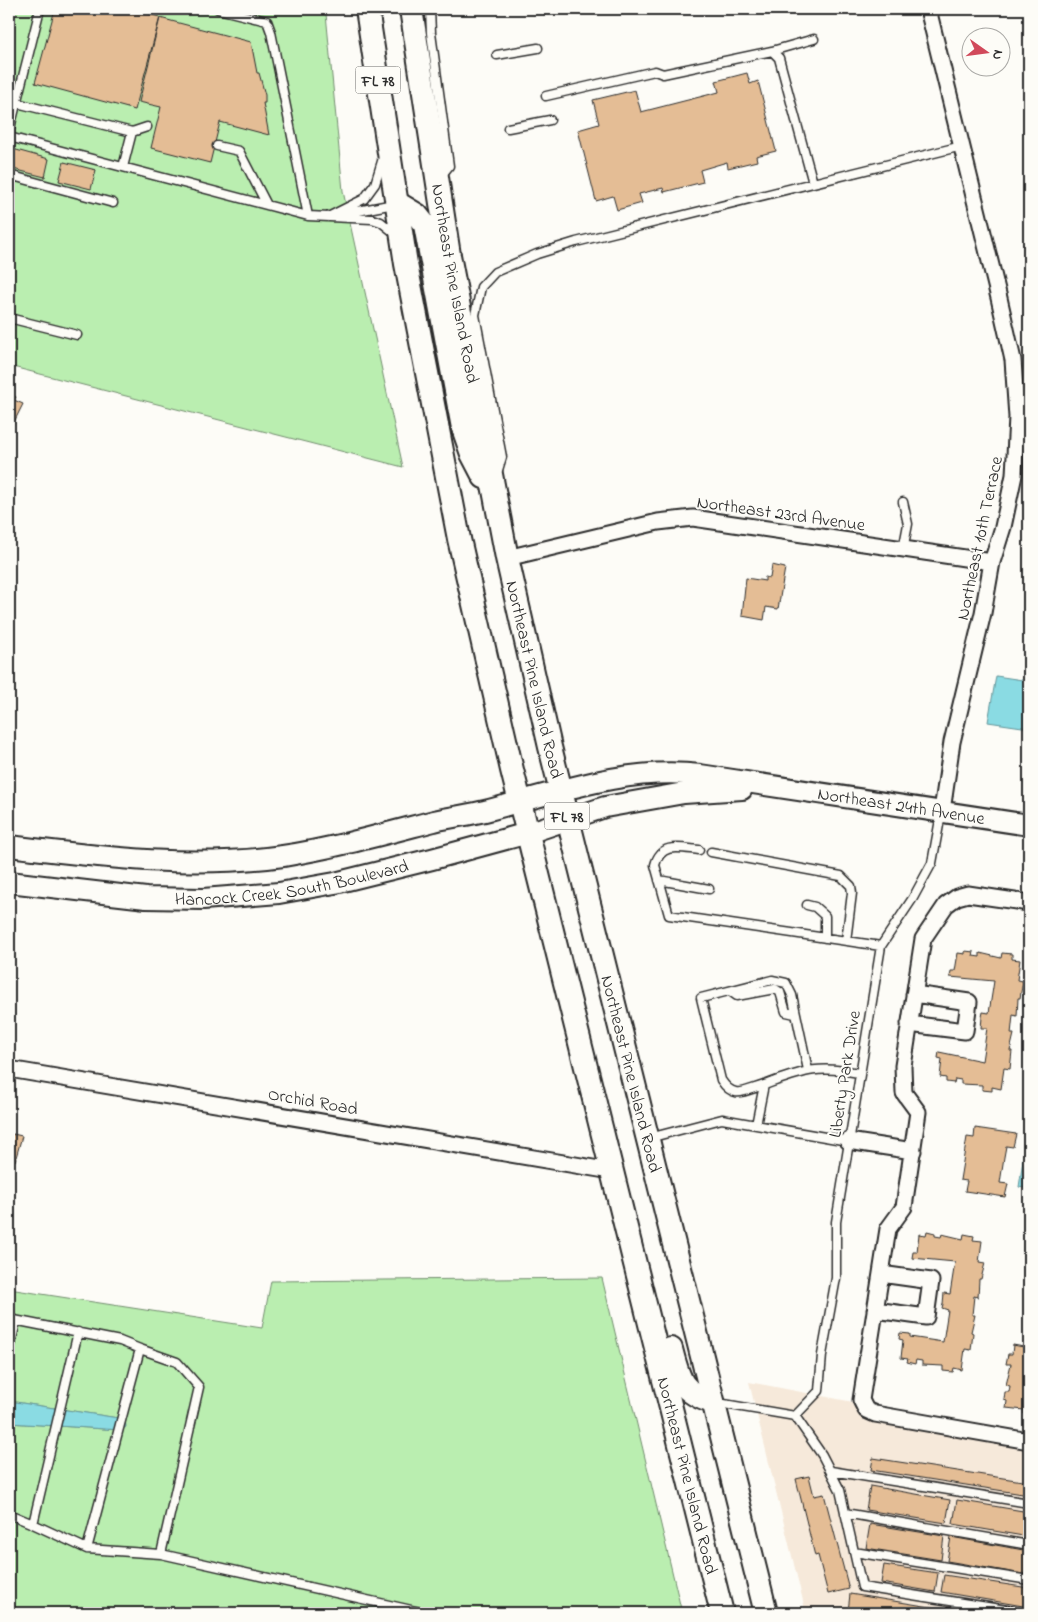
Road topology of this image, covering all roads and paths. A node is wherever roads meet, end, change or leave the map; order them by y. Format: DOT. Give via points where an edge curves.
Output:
graph roads {
  1 [pos="40,9"];
  2 [pos="218,9"];
  3 [pos="367,9"];
  4 [pos="928,9"];
  5 [pos="424,10"];
  6 [pos="814,38"];
  7 [pos="538,48"];
  8 [pos="772,51"];
  9 [pos="497,55"];
  10 [pos="546,96"];
  11 [pos="12,102"];
  12 [pos="550,120"];
  13 [pos="147,127"];
  14 [pos="508,128"];
  15 [pos="9,132"];
  16 [pos="132,132"];
  17 [pos="9,137"];
  18 [pos="217,146"];
  19 [pos="962,146"];
  20 [pos="388,147"];
  21 [pos="123,167"];
  22 [pos="9,175"];
  23 [pos="813,183"];
  24 [pos="113,203"];
  25 [pos="397,203"];
  26 [pos="267,205"];
  27 [pos="308,216"];
  28 [pos="328,217"];
  29 [pos="403,240"];
  30 [pos="9,318"];
  31 [pos="78,335"];
  32 [pos="493,487"];
  33 [pos="902,502"];
  34 [pos="903,550"];
  35 [pos="507,558"];
  36 [pos="992,562"];
  37 [pos="774,787"];
  38 [pos="562,792"];
  39 [pos="520,801"];
  40 [pos="942,811"];
  41 [pos="568,820"];
  42 [pos="1029,825"];
  43 [pos="528,833"];
  44 [pos="9,846"];
  45 [pos="699,850"];
  46 [pos="711,852"];
  47 [pos="659,880"];
  48 [pos="9,882"];
  49 [pos="710,889"];
  50 [pos="1029,903"];
  51 [pos="807,905"];
  52 [pos="825,938"];
  53 [pos="846,941"];
  54 [pos="881,946"];
  55 [pos="914,994"];
  56 [pos="910,1024"];
  57 [pos="9,1069"];
  58 [pos="808,1070"];
  59 [pos="859,1073"];
  60 [pos="588,1077"];
  61 [pos="764,1085"];
  62 [pos="756,1126"];
  63 [pos="648,1138"];
  64 [pos="848,1140"];
  65 [pos="913,1151"];
  66 [pos="611,1172"];
  67 [pos="880,1274"];
  68 [pos="875,1310"];
  69 [pos="12,1320"];
  70 [pos="78,1332"];
  71 [pos="140,1349"];
  72 [pos="9,1353"];
  73 [pos="713,1402"];
  74 [pos="795,1416"];
  75 [pos="1029,1441"];
  76 [pos="830,1470"];
  77 [pos="1029,1503"];
  78 [pos="846,1513"];
  79 [pos="9,1514"];
  80 [pos="33,1524"];
  81 [pos="1029,1544"];
  82 [pos="87,1549"];
  83 [pos="854,1552"];
  84 [pos="161,1554"];
  85 [pos="1029,1580"];
  86 [pos="425,1613"];
  87 [pos="722,1613"];
  88 [pos="766,1613"];
  89 [pos="1026,1613"];
  1 -- 11 [label="lane"];
  2 -- 27 [label="lane" via="267,21 272,32"];
  3 -- 20 [label="main road, Northeast Pine Island Road / FL 78"];
  4 -- 19 [label="street, Northeast 10th Terrace"];
  5 -- 32 [label="main road, Northeast Pine Island Road / FL 78" via="437,180"];
  6 -- 8 [label="lane"];
  7 -- 9 [label="lane"];
  8 -- 10 [label="lane" via="663,74 656,71"];
  8 -- 23 [label="lane" via="779,58"];
  11 -- 15 [label="lane"];
  11 -- 16 [label="lane"];
  12 -- 14 [label="lane"];
  13 -- 16 [label="lane"];
  16 -- 21 [label="lane"];
  17 -- 21 [label="lane"];
  18 -- 26 [label="lane" via="239,151"];
  19 -- 23 [label="lane"];
  19 -- 36 [label="street, Northeast 10th Terrace" via="1000,298 1016,389 1014,475 1004,527"];
  20 -- 25 [label="main road, Northeast Pine Island Road / FL 78"];
  20 -- 28 [label="lane" via="375,184 364,199"];
  21 -- 26 [label="lane"];
  22 -- 24 [label="lane"];
  23 -- 32 [label="lane" via="537,254 495,272 481,287 475,315 502,457"];
  25 -- 28 [label="lane"];
  25 -- 29 [label="main road, Northeast Pine Island Road / FL 78"];
  25 -- 32 [label="main road" via="417,216 424,226 463,428 472,454"];
  26 -- 27 [label="lane"];
  27 -- 28 [label="lane"];
  28 -- 29 [label="lane" via="372,219 390,228"];
  29 -- 39 [label="main road, Northeast Pine Island Road / FL 78" via="457,530"];
  30 -- 31 [label="lane"];
  32 -- 35 [label="main road, Northeast Pine Island Road / FL 78"];
  33 -- 34 [label="lane" via="908,524"];
  34 -- 35 [label="street, Northeast 23rd Avenue" via="693,518 658,522"];
  34 -- 36 [label="street, Northeast 23rd Avenue"];
  35 -- 38 [label="main road, Northeast Pine Island Road / FL 78"];
  36 -- 40 [label="street, Northeast 10th Terrace" via="952,742"];
  37 -- 38 [label="street, Northeast 24th Avenue" via="678,772 636,775"];
  37 -- 40 [label="street, Northeast 24th Avenue"];
  37 -- 41 [label="street, Northeast 24th Avenue" via="684,793 605,807"];
  38 -- 39 [label="street, Hancock Creek South Boulevard"];
  38 -- 41 [label="main road, Northeast Pine Island Road / FL 78"];
  39 -- 43 [label="main road, Northeast Pine Island Road / FL 78"];
  39 -- 44 [label="street, Hancock Creek South Boulevard" via="352,842 284,856 243,860 198,863 109,858"];
  40 -- 42 [label="street, Northeast 24th Avenue"];
  40 -- 54 [label="lane, Liberty Park Drive" via="932,863"];
  41 -- 43 [label="street, Hancock Creek South Boulevard"];
  41 -- 63 [label="main road, Northeast Pine Island Road / FL 78"];
  43 -- 48 [label="street, Hancock Creek South Boulevard" via="335,883 279,894 203,899 146,898"];
  43 -- 60 [label="main road, Northeast Pine Island Road / FL 78"];
  45 -- 47 [label="lane" via="670,847 660,852 655,865"];
  46 -- 53 [label="lane" via="842,876 851,886 852,893"];
  47 -- 49 [label="lane"];
  47 -- 52 [label="lane" via="669,915"];
  50 -- 55 [label="street" via="968,894 946,905 923,939"];
  51 -- 52 [label="lane" via="825,916"];
  52 -- 53 [label="lane"];
  53 -- 54 [label="lane"];
  54 -- 59 [label="lane, Liberty Park Drive"];
  55 -- 56 [label="street"];
  55 -- 56 [label="street" via="969,1002 965,1031"];
  56 -- 65 [label="street" via="903,1066 904,1093 918,1112"];
  57 -- 66 [label="street, Orchid Road"];
  58 -- 59 [label="lane" via="826,1068"];
  58 -- 61 [label="lane"];
  58 -- 61 [label="lane" via="795,1014 786,1012 780,992 775,989 737,996 730,991 701,998 721,1080 728,1090 737,1093"];
  59 -- 64 [label="lane, Liberty Park Drive"];
  60 -- 66 [label="main road, Northeast Pine Island Road / FL 78"];
  60 -- 73 [label="main road, Northeast Pine Island Road" via="612,1117 677,1374 684,1387 694,1395"];
  61 -- 62 [label="lane"];
  62 -- 63 [label="lane" via="722,1120"];
  62 -- 64 [label="lane"];
  63 -- 73 [label="main road, Northeast Pine Island Road / FL 78"];
  64 -- 65 [label="street"];
  64 -- 74 [label="lane, Liberty Park Drive" via="836,1222 836,1278 819,1392"];
  65 -- 67 [label="street" via="904,1207 888,1230"];
  66 -- 87 [label="main road, Northeast Pine Island Road / FL 78"];
  67 -- 68 [label="street"];
  67 -- 68 [label="street" via="931,1281 926,1317"];
  68 -- 75 [label="street" via="861,1400 866,1410 884,1416"];
  69 -- 70 [label="lane"];
  69 -- 72 [label="lane"];
  70 -- 71 [label="lane"];
  70 -- 80 [label="lane"];
  71 -- 82 [label="lane"];
  71 -- 84 [label="lane" via="177,1362 199,1387"];
  73 -- 74 [label="lane"];
  73 -- 88 [label="main road, Northeast Pine Island Road / FL 78"];
  74 -- 76 [label="lane"];
  76 -- 77 [label="lane"];
  76 -- 78 [label="lane"];
  78 -- 81 [label="lane"];
  78 -- 83 [label="lane"];
  79 -- 80 [label="lane"];
  80 -- 82 [label="lane"];
  82 -- 84 [label="lane"];
  83 -- 85 [label="lane"];
  83 -- 89 [label="lane" via="862,1587"];
  84 -- 86 [label="lane"];
}
